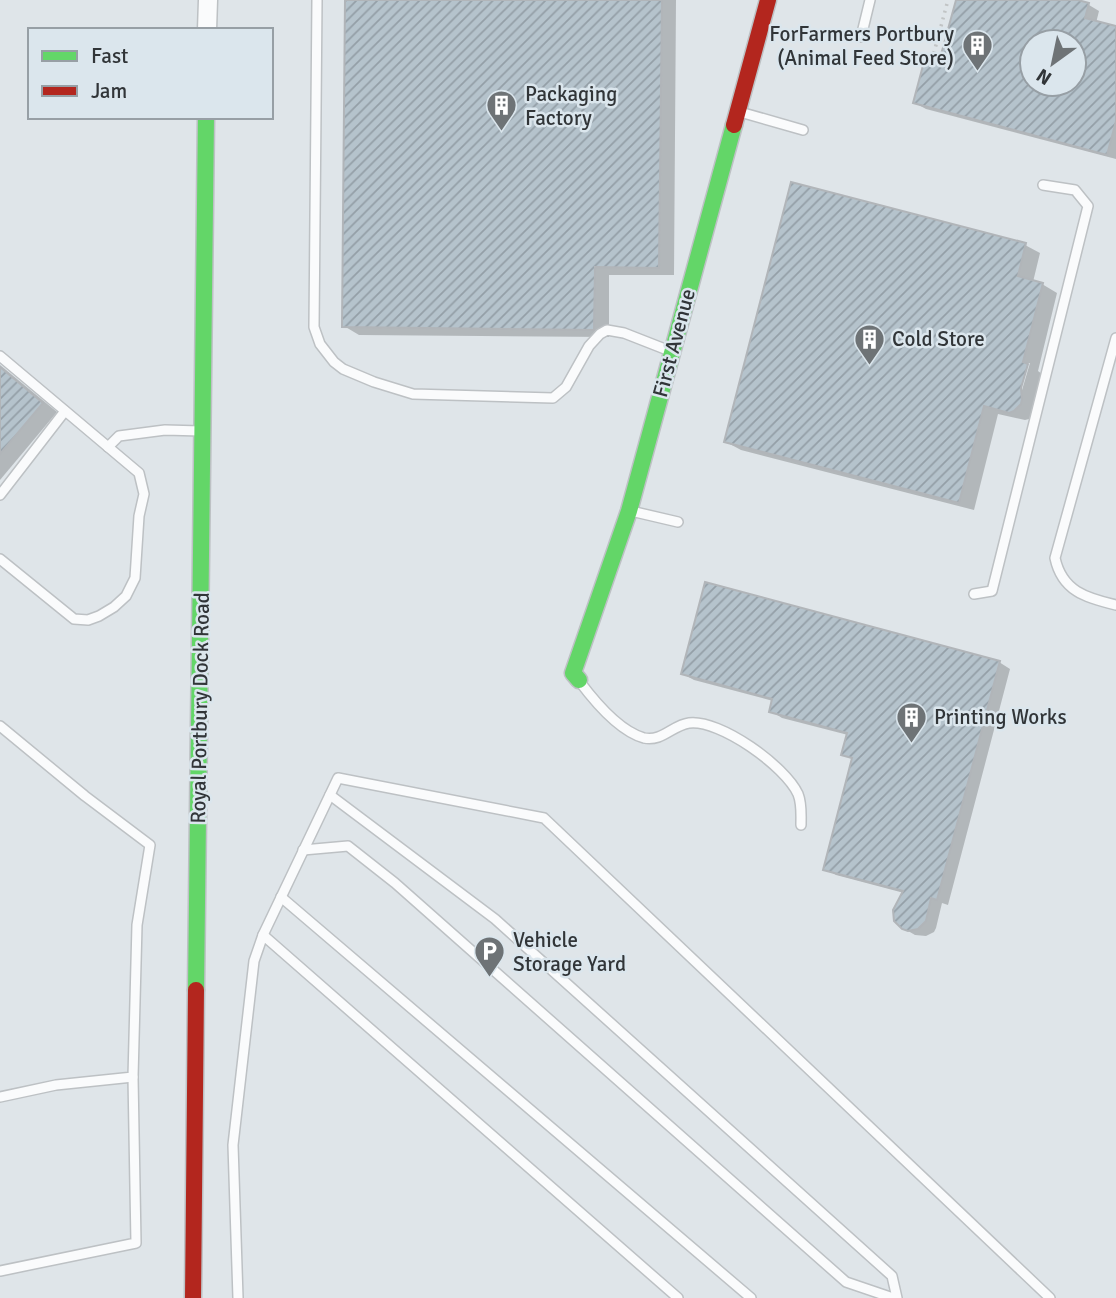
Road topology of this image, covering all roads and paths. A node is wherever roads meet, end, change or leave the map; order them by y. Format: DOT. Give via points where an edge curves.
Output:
graph roads {
  1 [pos="208,0"];
  2 [pos="317,0"];
  3 [pos="768,0"];
  4 [pos="870,0"];
  5 [pos="948,0"];
  6 [pos="207,28"];
  7 [pos="861,37"];
  8 [pos="932,60"];
  9 [pos="736,111"];
  10 [pos="206,119"];
  11 [pos="803,130"];
  12 [pos="1043,185"];
  13 [pos="1116,338"];
  14 [pos="672,351"];
  15 [pos="0,356"];
  16 [pos="65,411"];
  17 [pos="203,431"];
  18 [pos="108,447"];
  19 [pos="0,495"];
  20 [pos="629,511"];
  21 [pos="678,522"];
  22 [pos="0,559"];
  23 [pos="974,594"];
  24 [pos="1116,605"];
  25 [pos="579,680"];
  26 [pos="0,726"];
  27 [pos="330,795"];
  28 [pos="801,825"];
  29 [pos="303,850"];
  30 [pos="281,897"];
  31 [pos="263,936"];
  32 [pos="133,1077"];
  33 [pos="0,1097"];
  34 [pos="0,1271"];
  35 [pos="193,1298"];
  36 [pos="238,1298"];
  37 [pos="678,1298"];
  38 [pos="751,1298"];
  39 [pos="895,1298"];
  40 [pos="1050,1298"];
  1 -- 6 [label="street"];
  2 -- 14 [label="lane" via="314,327 334,362 354,375 413,394 553,398 566,387 589,346 607,330"];
  3 -- 9 [label="street, First Avenue"];
  4 -- 7 [label="lane"];
  5 -- 8 [label="path"];
  9 -- 11 [label="lane"];
  9 -- 14 [label="street, First Avenue"];
  10 -- 17 [label="street, Royal Portbury Dock Road"];
  12 -- 23 [label="lane" via="1075,190 1088,206 992,590"];
  13 -- 24 [label="lane" via="1055,558 1058,573 1072,588 1092,600"];
  14 -- 20 [label="street, First Avenue"];
  15 -- 16 [label="lane"];
  16 -- 18 [label="lane"];
  16 -- 19 [label="lane"];
  17 -- 18 [label="lane" via="119,436"];
  17 -- 35 [label="street, Royal Portbury Dock Road"];
  18 -- 22 [label="lane" via="139,472 144,495 135,578 126,596 99,616 74,620"];
  20 -- 21 [label="lane"];
  20 -- 25 [label="street, First Avenue" via="573,673"];
  25 -- 28 [label="lane" via="617,722 637,736 662,737 687,723 701,723 719,728 760,753 781,769 797,791"];
  26 -- 32 [label="lane" via="150,845 137,925"];
  27 -- 29 [label="lane"];
  27 -- 39 [label="lane" via="495,919 892,1276"];
  27 -- 40 [label="lane" via="338,778 544,818"];
  29 -- 30 [label="lane"];
  29 -- 39 [label="lane" via="348,846 406,892 846,1282"];
  30 -- 31 [label="lane"];
  30 -- 38 [label="lane"];
  31 -- 36 [label="lane" via="254,961 233,1145"];
  31 -- 37 [label="lane"];
  32 -- 33 [label="lane" via="56,1085"];
  32 -- 34 [label="lane" via="136,1243"];
}
